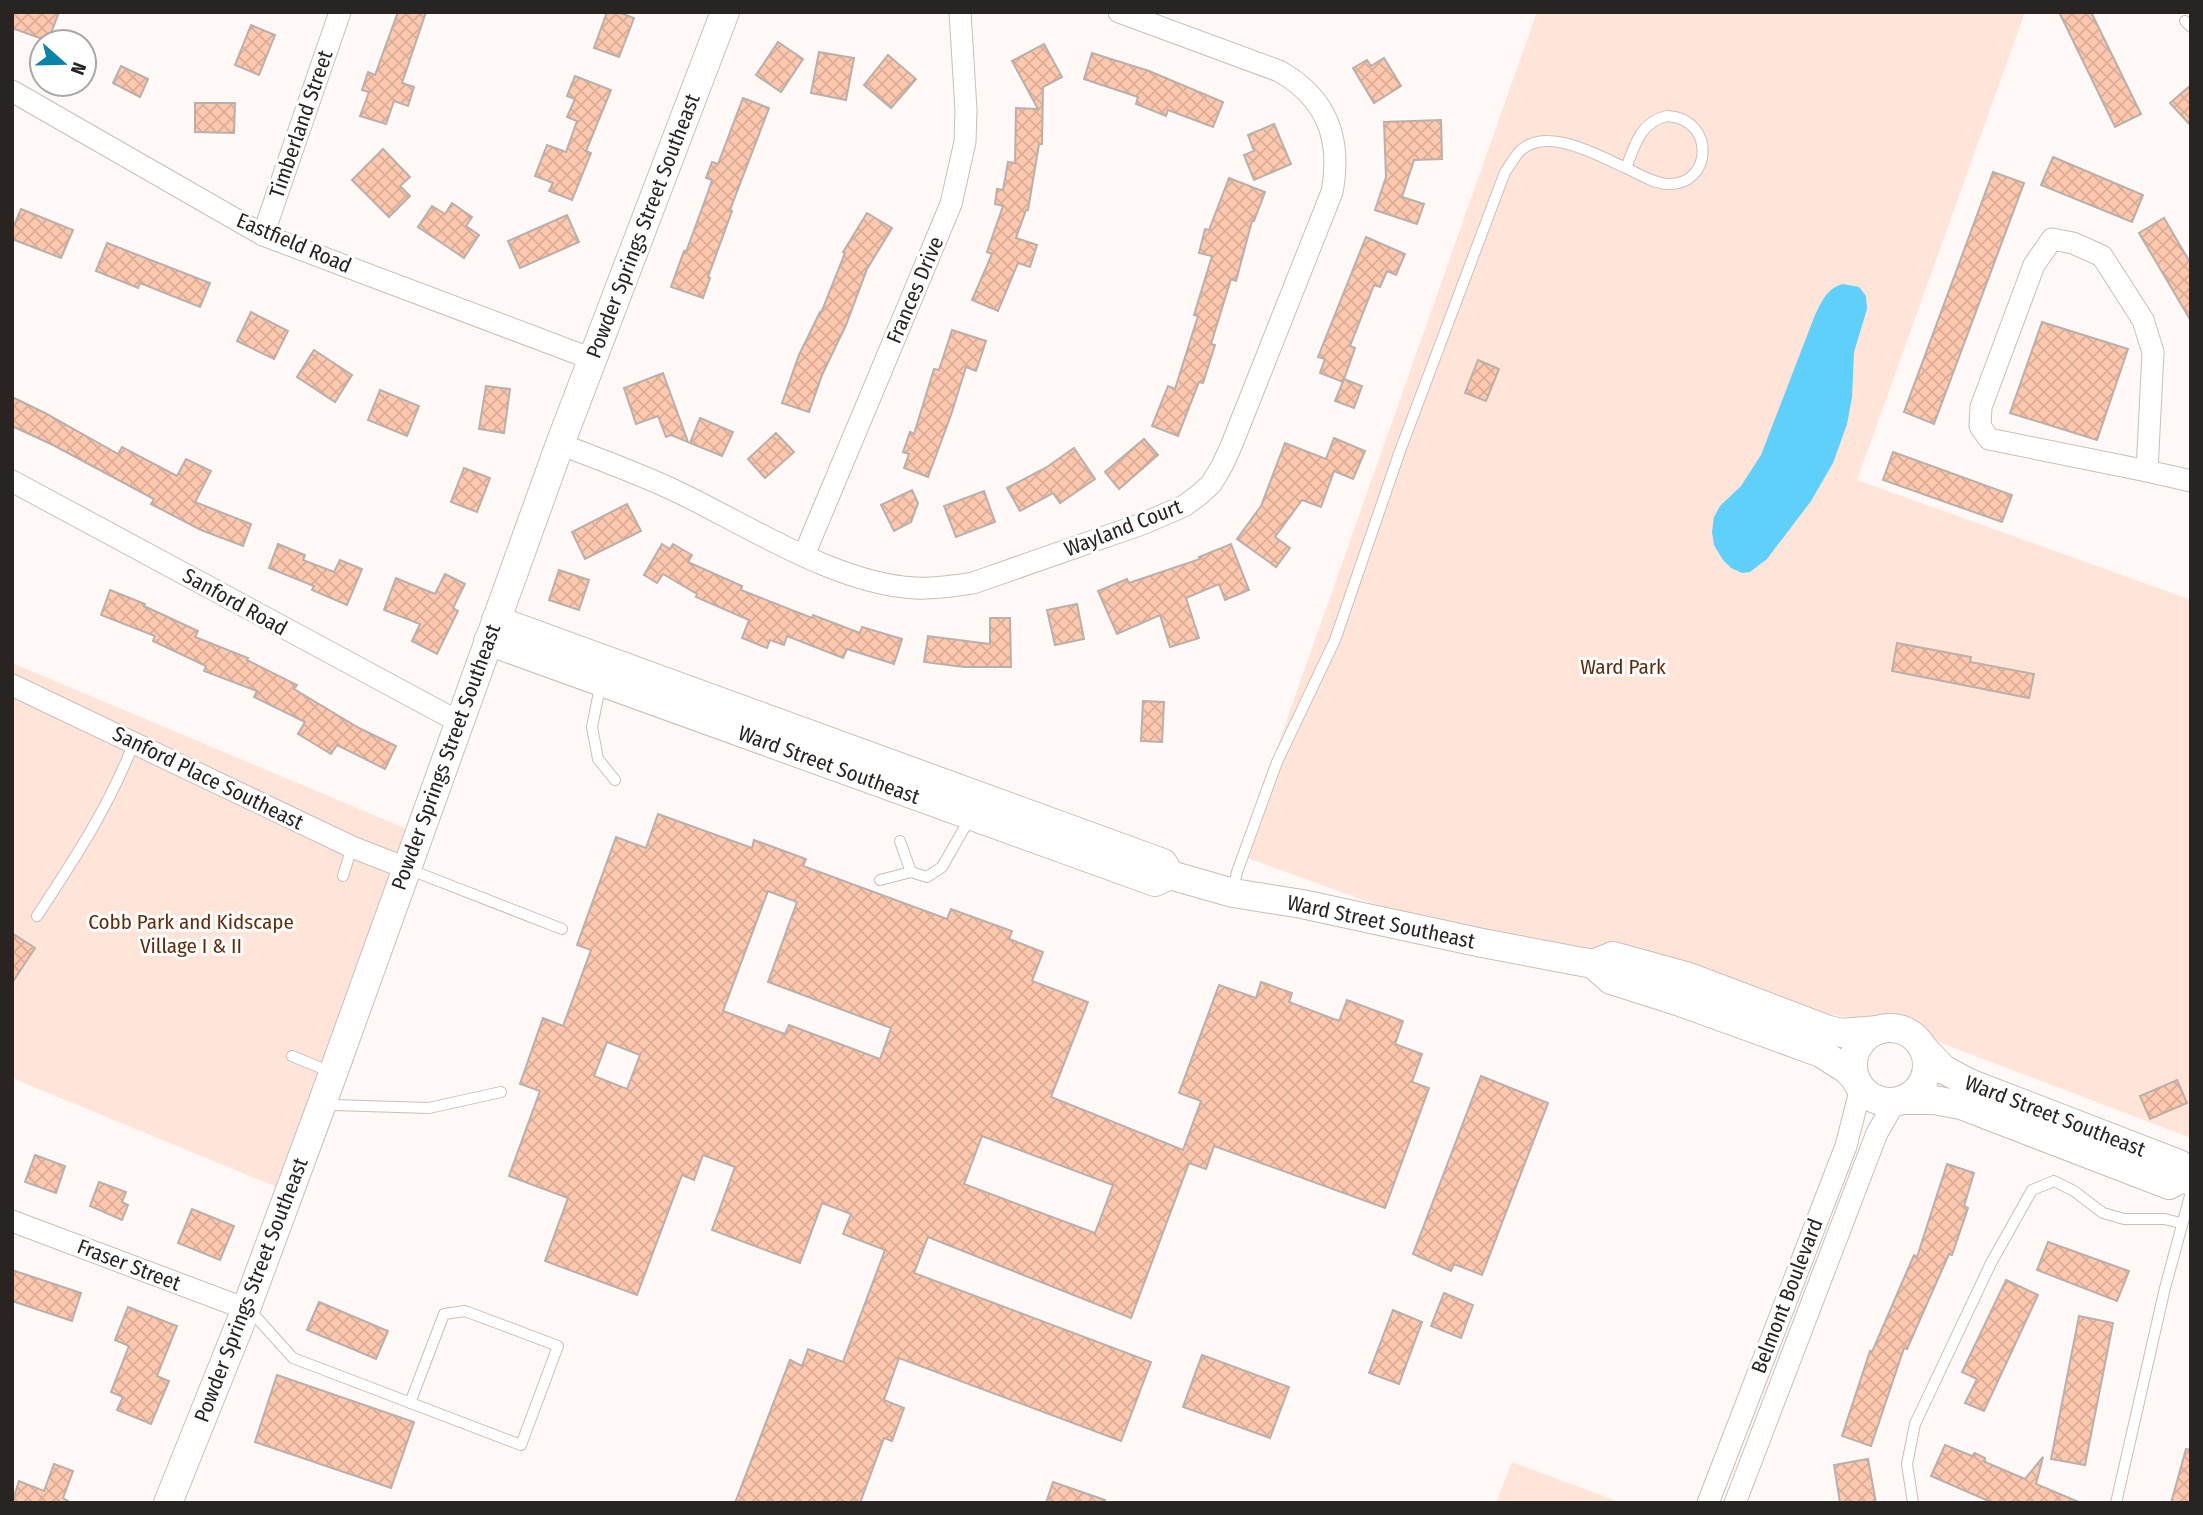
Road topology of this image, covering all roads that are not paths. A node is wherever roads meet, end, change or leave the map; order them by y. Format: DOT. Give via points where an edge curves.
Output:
graph roads {
  1 [pos="340,12"];
  2 [pos="725,12"];
  3 [pos="960,12"];
  4 [pos="1119,12"];
  5 [pos="12,91"];
  6 [pos="1626,168"];
  7 [pos="263,235"];
  8 [pos="592,359"];
  9 [pos="560,444"];
  10 [pos="2147,471"];
  11 [pos="12,481"];
  12 [pos="2191,481"];
  13 [pos="804,555"];
  14 [pos="492,631"];
  15 [pos="605,671"];
  16 [pos="12,685"];
  17 [pos="459,722"];
  18 [pos="134,742"];
  19 [pos="615,780"];
  20 [pos="953,786"];
  21 [pos="967,815"];
  22 [pos="900,841"];
  23 [pos="352,847"];
  24 [pos="406,868"];
  25 [pos="911,872"];
  26 [pos="1170,875"];
  27 [pos="343,876"];
  28 [pos="880,880"];
  29 [pos="1233,893"];
  30 [pos="37,916"];
  31 [pos="562,929"];
  32 [pos="1593,964"];
  33 [pos="1878,1030"];
  34 [pos="1925,1050"];
  35 [pos="292,1056"];
  36 [pos="333,1073"];
  37 [pos="1858,1083"];
  38 [pos="501,1092"];
  39 [pos="323,1101"];
  40 [pos="1900,1101"];
  41 [pos="2188,1184"];
  42 [pos="12,1221"];
  43 [pos="2181,1223"];
  44 [pos="246,1309"];
  45 [pos="410,1403"];
  46 [pos="1716,1482"];
  47 [pos="1737,1497"];
  48 [pos="168,1503"];
  49 [pos="1707,1503"];
  50 [pos="1913,1503"];
  51 [pos="2116,1503"];
  1 -- 7 [label="street, Timberland Street"];
  2 -- 8 [label="street, Powder Springs Street Southeast"];
  3 -- 13 [label="street, Frances Drive" via="967,110 951,204"];
  4 -- 13 [label="street, Wayland Court" via="1297,81 1321,110 1336,150 1332,192 1222,466 1199,495 1165,516 973,583 914,588 883,584"];
  5 -- 7 [label="street, Eastfield Road"];
  6 -- 6 [label="lane" via="1665,184 1684,180 1702,160 1699,133 1685,120 1657,118 1642,130"];
  6 -- 29 [label="lane" via="1580,148 1539,141 1520,150 1505,172 1335,639 1277,762"];
  7 -- 8 [label="street, Eastfield Road"];
  8 -- 9 [label="street, Powder Springs Street Southeast"];
  9 -- 13 [label="street, Wayland Court" via="687,496"];
  9 -- 14 [label="street, Powder Springs Street Southeast"];
  10 -- 10 [label="street" via="1989,439 1980,426 1982,407 2034,265 2052,239 2102,256 2143,320 2153,352"];
  10 -- 12 [label="street"];
  11 -- 17 [label="street, Sanford Road"];
  14 -- 15 [label="street, Ward Street Southeast"];
  14 -- 17 [label="street, Powder Springs Street Southeast"];
  15 -- 19 [label="lane" via="592,727 598,759"];
  15 -- 20 [label="street, Ward Street Southeast"];
  15 -- 21 [label="street, Ward Street Southeast"];
  16 -- 18 [label="street, Sanford Place Southeast"];
  17 -- 24 [label="street, Powder Springs Street Southeast"];
  18 -- 23 [label="street, Sanford Place Southeast"];
  18 -- 30 [label="lane" via="111,794"];
  20 -- 21 [label="lane"];
  20 -- 26 [label="street, Ward Street Southeast" via="1163,863"];
  21 -- 25 [label="lane" via="942,867 927,877"];
  21 -- 26 [label="street, Ward Street Southeast" via="1155,882"];
  22 -- 25 [label="lane"];
  23 -- 24 [label="street, Sanford Place Southeast"];
  23 -- 27 [label="lane"];
  24 -- 31 [label="lane"];
  24 -- 36 [label="street, Powder Springs Street Southeast"];
  25 -- 28 [label="lane"];
  26 -- 29 [label="street, Ward Street Southeast"];
  29 -- 32 [label="street, Ward Street Southeast"];
  32 -- 33 [label="street, Ward Street Southeast" via="1613,957 1689,977 1829,1030"];
  32 -- 37 [label="street, Ward Street Southeast" via="1611,980 1821,1053"];
  33 -- 34 [label="street, Ward Street Southeast" via="1906,1031"];
  33 -- 37 [label="street" via="1858,1047 1853,1062"];
  34 -- 40 [label="street" via="1925,1079 1917,1091"];
  34 -- 41 [label="street, Ward Street Southeast" via="1943,1069 1969,1083 2179,1164"];
  35 -- 36 [label="lane"];
  36 -- 39 [label="street, Powder Springs Street Southeast"];
  37 -- 40 [label="street, Ward Street Southeast" via="1877,1101"];
  37 -- 46 [label="street, Belmont Boulevard" via="1846,1146"];
  38 -- 39 [label="lane" via="429,1108"];
  39 -- 44 [label="street, Powder Springs Street Southeast"];
  40 -- 41 [label="street, Ward Street Southeast" via="1961,1105 2169,1185"];
  40 -- 47 [label="street, Belmont Boulevard" via="1877,1133"];
  41 -- 43 [label="lane"];
  42 -- 44 [label="street, Fraser Street"];
  43 -- 50 [label="lane" via="2103,1213 2054,1181 2032,1190 1915,1423 1907,1464"];
  43 -- 51 [label="lane"];
  44 -- 45 [label="lane" via="293,1357"];
  44 -- 48 [label="street, Powder Springs Street Southeast"];
  45 -- 45 [label="lane" via="521,1446 558,1346 465,1311 444,1314"];
  46 -- 47 [label="lane"];
  46 -- 49 [label="street, Belmont Boulevard"];
}
